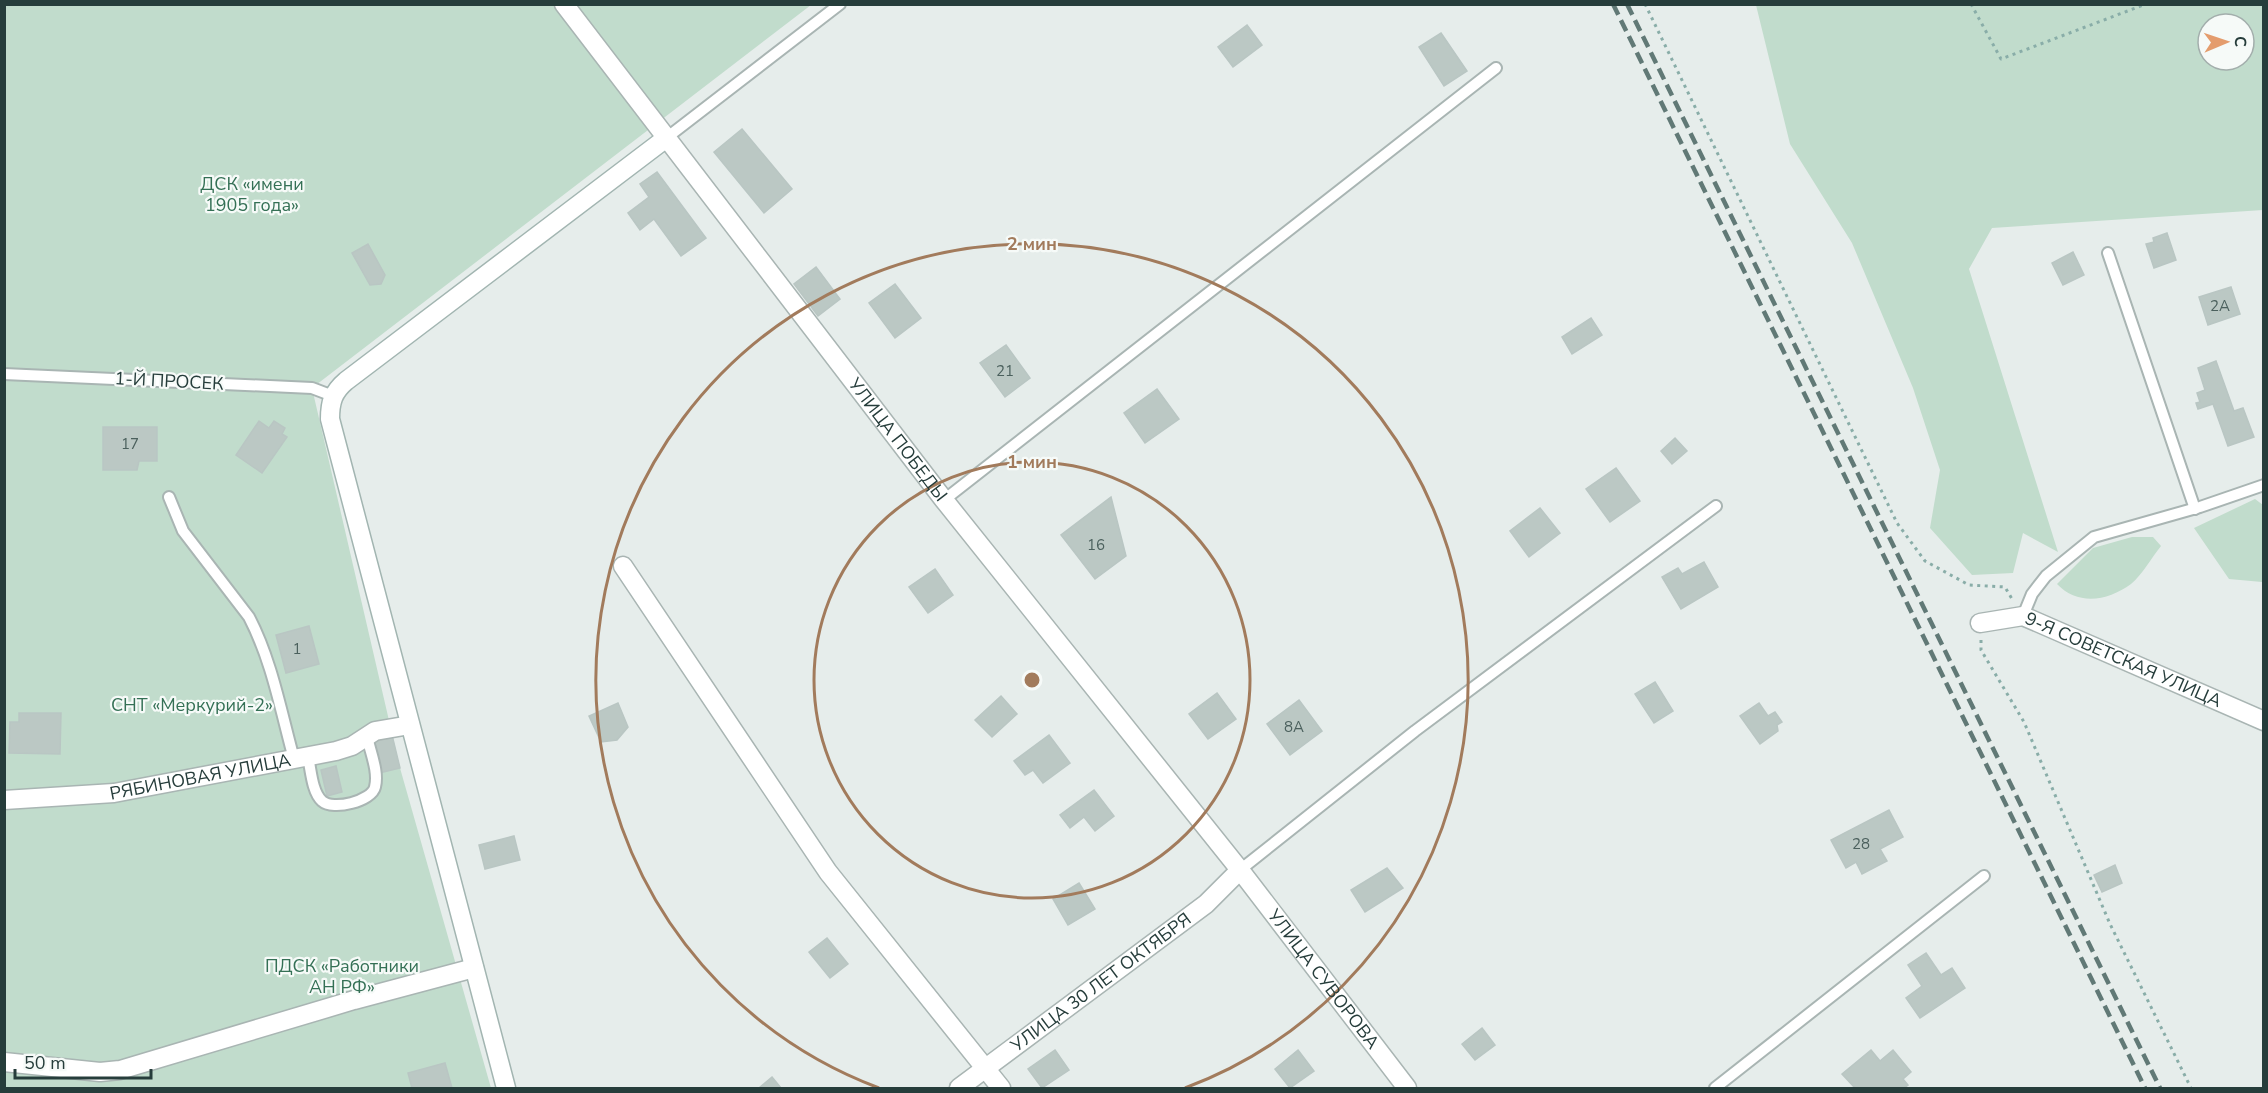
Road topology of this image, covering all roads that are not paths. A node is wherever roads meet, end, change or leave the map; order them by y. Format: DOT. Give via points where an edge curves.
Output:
graph roads {
  1 [pos="564,4"];
  2 [pos="840,4"];
  3 [pos="1496,68"];
  4 [pos="665,139"];
  5 [pos="2108,253"];
  6 [pos="4,374"];
  7 [pos="333,396"];
  8 [pos="2264,484"];
  9 [pos="169,497"];
  10 [pos="944,500"];
  11 [pos="1716,506"];
  12 [pos="2195,509"];
  13 [pos="623,566"];
  14 [pos="2023,616"];
  15 [pos="1980,623"];
  16 [pos="2264,721"];
  17 [pos="410,725"];
  18 [pos="367,736"];
  19 [pos="301,758"];
  20 [pos="4,801"];
  21 [pos="1240,870"];
  22 [pos="1984,876"];
  23 [pos="474,968"];
  24 [pos="4,1062"];
  25 [pos="985,1068"];
  26 [pos="506,1089"];
  27 [pos="959,1089"];
  28 [pos="1001,1089"];
  29 [pos="1407,1089"];
  30 [pos="1715,1089"];
  1 -- 4 [label="street, УЛИЦА ПОБЕДЫ"];
  2 -- 4 [label="lane"];
  3 -- 10 [label="lane"];
  4 -- 7 [label="street" via="346,381"];
  4 -- 10 [label="street, УЛИЦА ПОБЕДЫ"];
  5 -- 12 [label="lane"];
  6 -- 7 [label="lane, 1-Й ПРОСЕК" via="312,388"];
  7 -- 17 [label="street" via="330,419"];
  8 -- 12 [label="lane"];
  9 -- 19 [label="lane" via="183,531 255,628"];
  10 -- 21 [label="street, УЛИЦА ПОБЕДЫ"];
  11 -- 21 [label="lane" via="1424,724"];
  12 -- 14 [label="lane" via="2094,537 2046,576 2032,594"];
  13 -- 25 [label="street" via="828,872"];
  14 -- 15 [label="street, 9-Я СОВЕТСКАЯ УЛИЦА"];
  14 -- 16 [label="street, 9-Я СОВЕТСКАЯ УЛИЦА"];
  17 -- 18 [label="street, РЯБИНОВАЯ УЛИЦА"];
  17 -- 23 [label="street"];
  18 -- 19 [label="street, РЯБИНОВАЯ УЛИЦА" via="351,746"];
  18 -- 19 [label="lane" via="377,777 369,798 325,804"];
  19 -- 20 [label="street, РЯБИНОВАЯ УЛИЦА" via="114,793"];
  21 -- 25 [label="street, УЛИЦА 30 ЛЕТ ОКТЯБРЯ" via="1206,904"];
  21 -- 29 [label="street, УЛИЦА СУВОРОВА"];
  22 -- 30 [label="lane"];
  23 -- 24 [label="street" via="120,1070 100,1072"];
  23 -- 26 [label="street"];
  25 -- 27 [label="street, УЛИЦА 30 ЛЕТ ОКТЯБРЯ"];
  25 -- 28 [label="street"];
}
